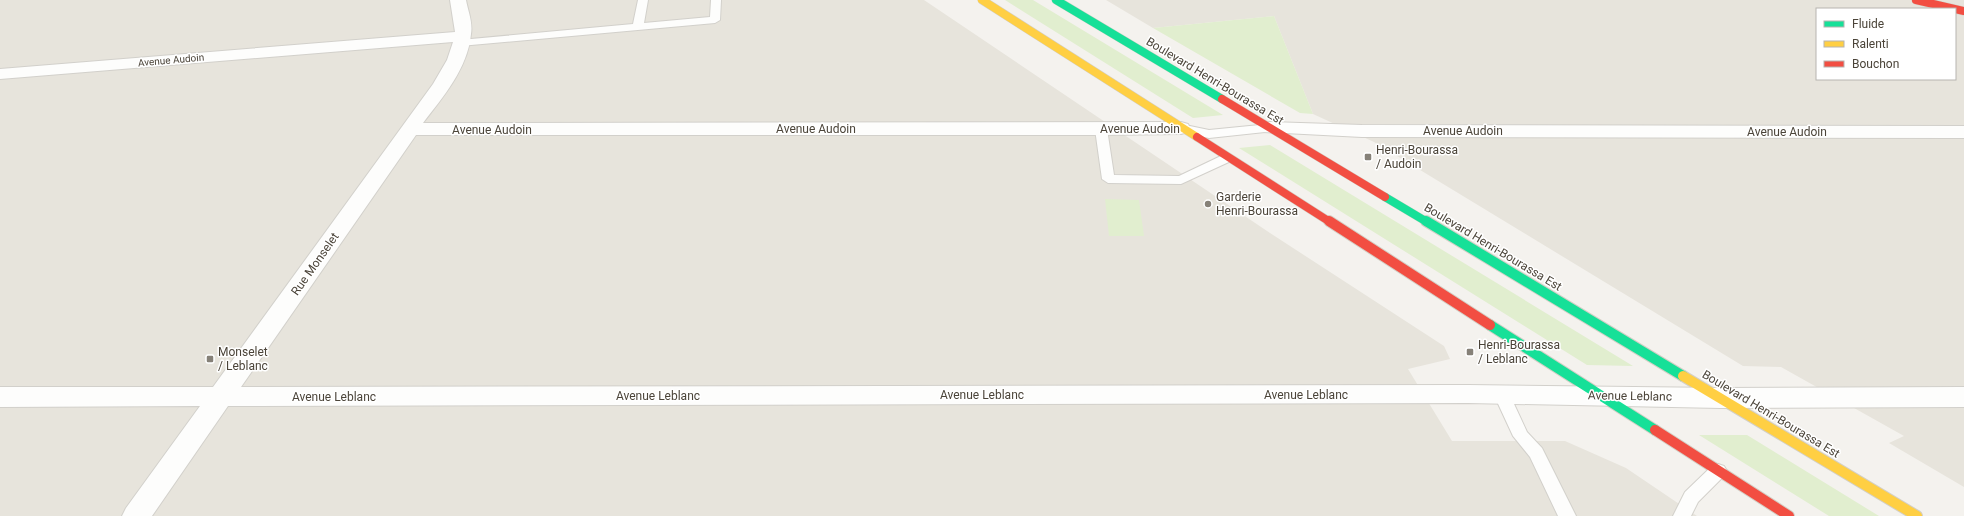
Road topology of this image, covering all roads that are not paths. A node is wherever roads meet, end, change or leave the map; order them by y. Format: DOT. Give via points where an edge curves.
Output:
graph roads {
  1 [pos="458,0"];
  2 [pos="643,0"];
  3 [pos="716,0"];
  4 [pos="982,0"];
  5 [pos="1056,0"];
  6 [pos="1916,0"];
  7 [pos="1951,8"];
  8 [pos="638,27"];
  9 [pos="461,39"];
  10 [pos="0,74"];
  11 [pos="1181,128"];
  12 [pos="1270,128"];
  13 [pos="410,129"];
  14 [pos="1101,129"];
  15 [pos="1964,132"];
  16 [pos="1227,158"];
  17 [pos="1502,395"];
  18 [pos="1602,396"];
  19 [pos="0,397"];
  20 [pos="220,397"];
  21 [pos="1964,397"];
  22 [pos="1721,398"];
  23 [pos="1718,471"];
  24 [pos="136,516"];
  25 [pos="1567,516"];
  26 [pos="1682,516"];
  27 [pos="1789,516"];
  28 [pos="1917,516"];
  1 -- 9 [label="street, Rue Monselet"];
  2 -- 8 [label="lane"];
  3 -- 8 [label="lane" via="715,20"];
  4 -- 11 [label="main road"];
  5 -- 12 [label="main road, Boulevard Henri-Bourassa Est"];
  6 -- 7 [label="main road"];
  8 -- 9 [label="lane"];
  9 -- 10 [label="street, Avenue Audoin"];
  9 -- 13 [label="street, Rue Monselet" via="449,72"];
  11 -- 12 [label="lane, Avenue Audoin" via="1209,134"];
  11 -- 14 [label="street, Avenue Audoin"];
  11 -- 16 [label="main road"];
  12 -- 15 [label="street, Avenue Audoin" via="1362,131"];
  12 -- 22 [label="main road, Boulevard Henri-Bourassa Est"];
  13 -- 14 [label="street, Avenue Audoin"];
  13 -- 20 [label="street, Rue Monselet"];
  14 -- 16 [label="lane" via="1108,179 1181,180"];
  16 -- 18 [label="main road"];
  17 -- 18 [label="street, Avenue Leblanc"];
  17 -- 20 [label="street, Avenue Leblanc"];
  17 -- 25 [label="lane" via="1521,436 1536,453"];
  18 -- 22 [label="street, Avenue Leblanc"];
  18 -- 23 [label="main road"];
  19 -- 20 [label="street, Avenue Leblanc"];
  20 -- 24 [label="street, Rue Monselet"];
  21 -- 22 [label="street, Avenue Leblanc"];
  22 -- 28 [label="main road, Boulevard Henri-Bourassa Est"];
  23 -- 26 [label="lane" via="1691,498"];
  23 -- 27 [label="main road"];
}
